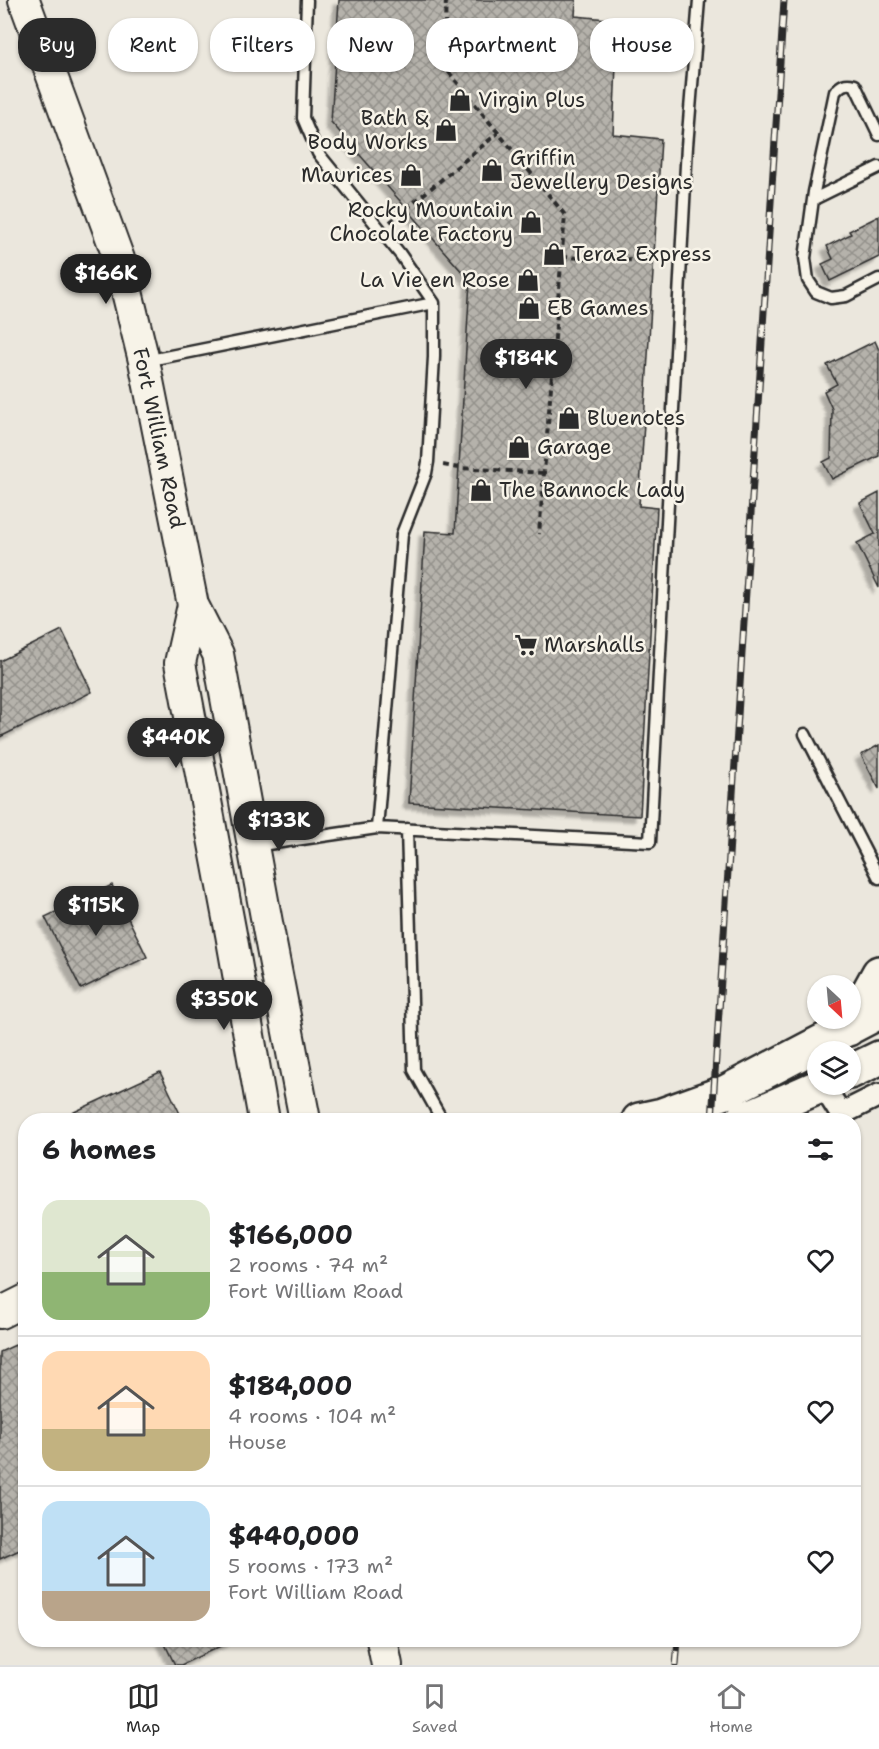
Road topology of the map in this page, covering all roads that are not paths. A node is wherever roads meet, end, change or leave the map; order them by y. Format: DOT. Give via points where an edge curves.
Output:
graph roads {
  1 [pos="24,0"];
  2 [pos="307,0"];
  3 [pos="699,0"];
  4 [pos="879,135"];
  5 [pos="879,167"];
  6 [pos="814,199"];
  7 [pos="879,279"];
  8 [pos="434,303"];
  9 [pos="144,361"];
  10 [pos="193,605"];
  11 [pos="805,734"];
  12 [pos="377,828"];
  13 [pos="407,829"];
  14 [pos="254,846"];
  15 [pos="879,878"];
  16 [pos="879,973"];
  17 [pos="861,1006"];
  18 [pos="879,1012"];
  19 [pos="861,1022"];
  20 [pos="848,1029"];
  21 [pos="842,1041"];
  22 [pos="879,1058"];
  23 [pos="861,1064"];
  24 [pos="807,1079"];
  25 [pos="807,1085"];
  26 [pos="832,1095"];
  27 [pos="879,1095"];
  28 [pos="263,1113"];
  29 [pos="304,1113"];
  30 [pos="438,1113"];
  31 [pos="661,1113"];
  32 [pos="755,1113"];
  33 [pos="841,1113"];
  34 [pos="843,1113"];
  35 [pos="18,1304"];
  36 [pos="0,1313"];
  37 [pos="383,1647"];
  38 [pos="387,1665"];
  1 -- 9 [label="main road, Fort William Road" via="119,259"];
  2 -- 8 [label="lane" via="303,99 306,126 318,153 400,254"];
  3 -- 13 [label="lane" via="687,146 650,842"];
  4 -- 6 [label="lane" via="855,85 843,84 835,92"];
  5 -- 6 [label="lane"];
  6 -- 7 [label="lane" via="805,258 808,280 816,292 831,298 846,296"];
  8 -- 9 [label="lane"];
  8 -- 12 [label="lane" via="428,462 402,534"];
  9 -- 10 [label="main road, Fort William Road"];
  10 -- 14 [label="main road, Fort William Road" via="218,654"];
  10 -- 28 [label="main road, Fort William Road" via="180,663"];
  11 -- 15 [label="lane"];
  12 -- 13 [label="lane"];
  12 -- 14 [label="lane"];
  13 -- 30 [label="lane" via="414,1070"];
  14 -- 29 [label="main road, Fort William Road"];
  16 -- 17 [label="main road"];
  18 -- 19 [label="main road"];
  20 -- 21 [label="main road"];
  22 -- 23 [label="main road"];
  24 -- 31 [label="main road" via="726,1092"];
  25 -- 32 [label="main road"];
  26 -- 33 [label="street"];
  27 -- 34 [label="street"];
  35 -- 36 [label="main road"];
  37 -- 38 [label="main road"];
}
